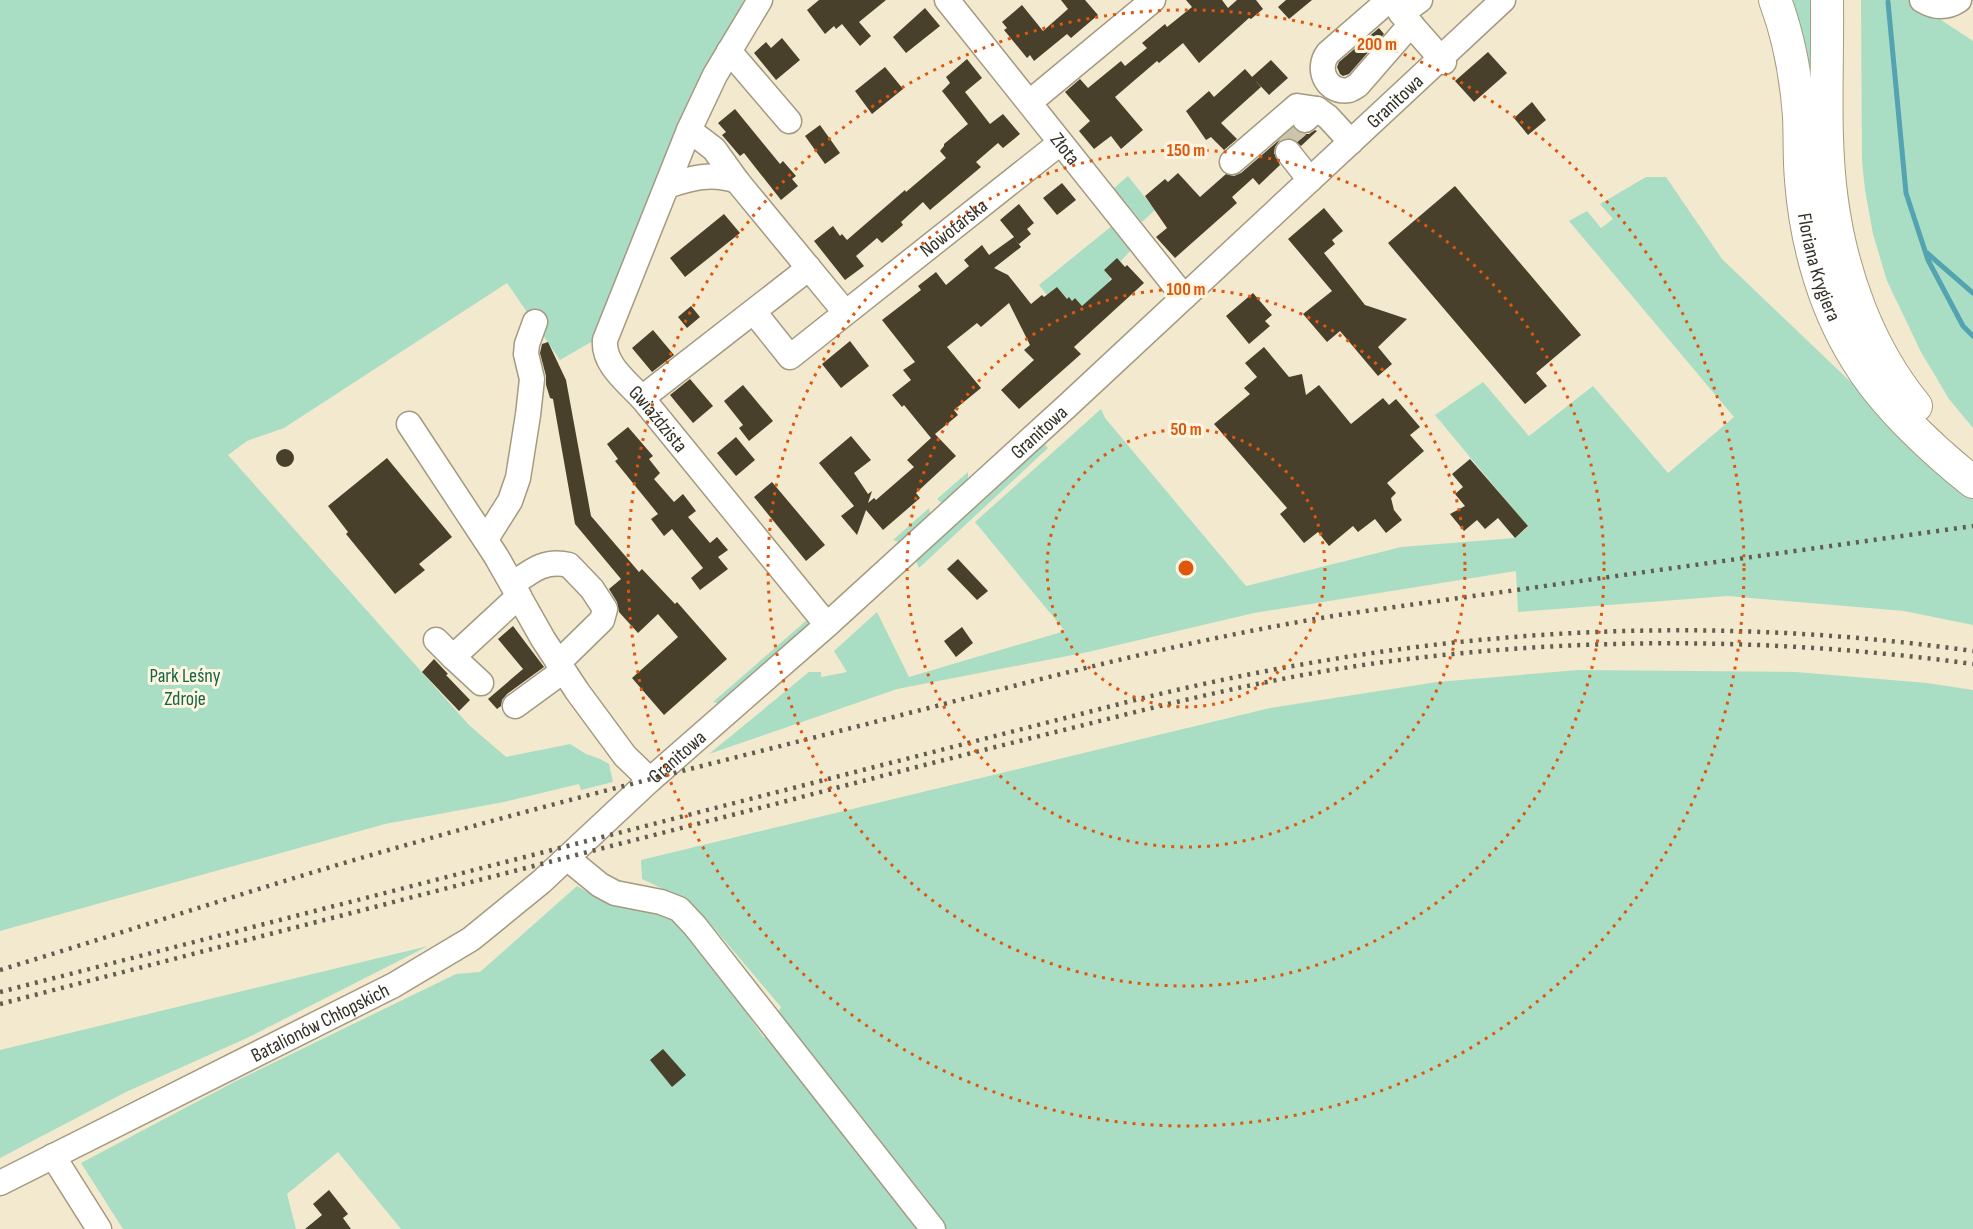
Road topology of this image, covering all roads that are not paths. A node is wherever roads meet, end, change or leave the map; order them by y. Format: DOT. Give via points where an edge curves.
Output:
graph roads {
  1 [pos="760,0"];
  2 [pos="947,0"];
  3 [pos="1153,0"];
  4 [pos="1503,0"];
  5 [pos="1775,0"];
  6 [pos="1827,0"];
  7 [pos="1923,0"];
  8 [pos="1959,0"];
  9 [pos="1402,7"];
  10 [pos="729,51"];
  11 [pos="1442,60"];
  12 [pos="1310,85"];
  13 [pos="1030,102"];
  14 [pos="789,121"];
  15 [pos="1326,124"];
  16 [pos="689,130"];
  17 [pos="1060,143"];
  18 [pos="1284,145"];
  19 [pos="1232,162"];
  20 [pos="1310,180"];
  21 [pos="737,181"];
  22 [pos="667,186"];
  23 [pos="809,268"];
  24 [pos="1184,297"];
  25 [pos="754,312"];
  26 [pos="845,312"];
  27 [pos="535,322"];
  28 [pos="642,398"];
  29 [pos="409,424"];
  30 [pos="1973,463"];
  31 [pos="1973,482"];
  32 [pos="486,539"];
  33 [pos="516,590"];
  34 [pos="827,625"];
  35 [pos="436,640"];
  36 [pos="453,657"];
  37 [pos="561,667"];
  38 [pos="481,683"];
  39 [pos="515,706"];
  40 [pos="650,780"];
  41 [pos="567,858"];
  42 [pos="53,1156"];
  43 [pos="0,1183"];
  44 [pos="99,1229"];
  45 [pos="933,1229"];
  1 -- 10 [label="street, Gwiaździsta"];
  2 -- 13 [label="street, Złota"];
  3 -- 13 [label="street"];
  4 -- 11 [label="street, Granitowa"];
  5 -- 31 [label="main road, Floriana Krygiera" via="1795,80 1808,229 1831,308 1853,354 1879,392"];
  6 -- 30 [label="main road, Floriana Krygiera" via="1829,176 1846,266 1868,327 1893,375 1926,418"];
  7 -- 8 [label="street" via="1940,7"];
  9 -- 11 [label="street"];
  10 -- 14 [label="street"];
  10 -- 16 [label="street, Gwiaździsta"];
  11 -- 15 [label="street, Granitowa"];
  12 -- 15 [label="street" via="1338,119"];
  13 -- 17 [label="street, Złota"];
  15 -- 18 [label="street" via="1297,106"];
  15 -- 20 [label="street, Granitowa"];
  16 -- 21 [label="street" via="714,149"];
  16 -- 22 [label="street, Gwiaździsta"];
  17 -- 24 [label="street, Złota"];
  17 -- 26 [label="street, Nowotarska"];
  18 -- 19 [label="street"];
  18 -- 20 [label="street"];
  20 -- 24 [label="street, Granitowa"];
  21 -- 22 [label="street" via="713,175"];
  21 -- 23 [label="street"];
  22 -- 28 [label="street, Gwiaździsta" via="605,339 609,363"];
  23 -- 25 [label="street"];
  23 -- 26 [label="street"];
  24 -- 34 [label="street, Granitowa"];
  25 -- 26 [label="street, Nowotarska" via="790,357"];
  25 -- 28 [label="street"];
  27 -- 32 [label="street" via="527,344 532,379 518,478 510,501"];
  28 -- 34 [label="street, Gwiaździsta"];
  29 -- 32 [label="street"];
  32 -- 33 [label="street"];
  33 -- 36 [label="street"];
  33 -- 37 [label="street"];
  33 -- 37 [label="street" via="543,565 569,565 605,609 602,620"];
  34 -- 40 [label="street, Granitowa"];
  35 -- 36 [label="street"];
  36 -- 38 [label="street"];
  37 -- 39 [label="street"];
  37 -- 40 [label="street" via="625,756"];
  40 -- 41 [label="street, Granitowa"];
  41 -- 42 [label="street, Batalionów Chłopskich" via="495,922 421,970"];
  41 -- 45 [label="street" via="615,893 679,909"];
  42 -- 43 [label="street, Batalionów Chłopskich"];
  42 -- 44 [label="street"];
}
